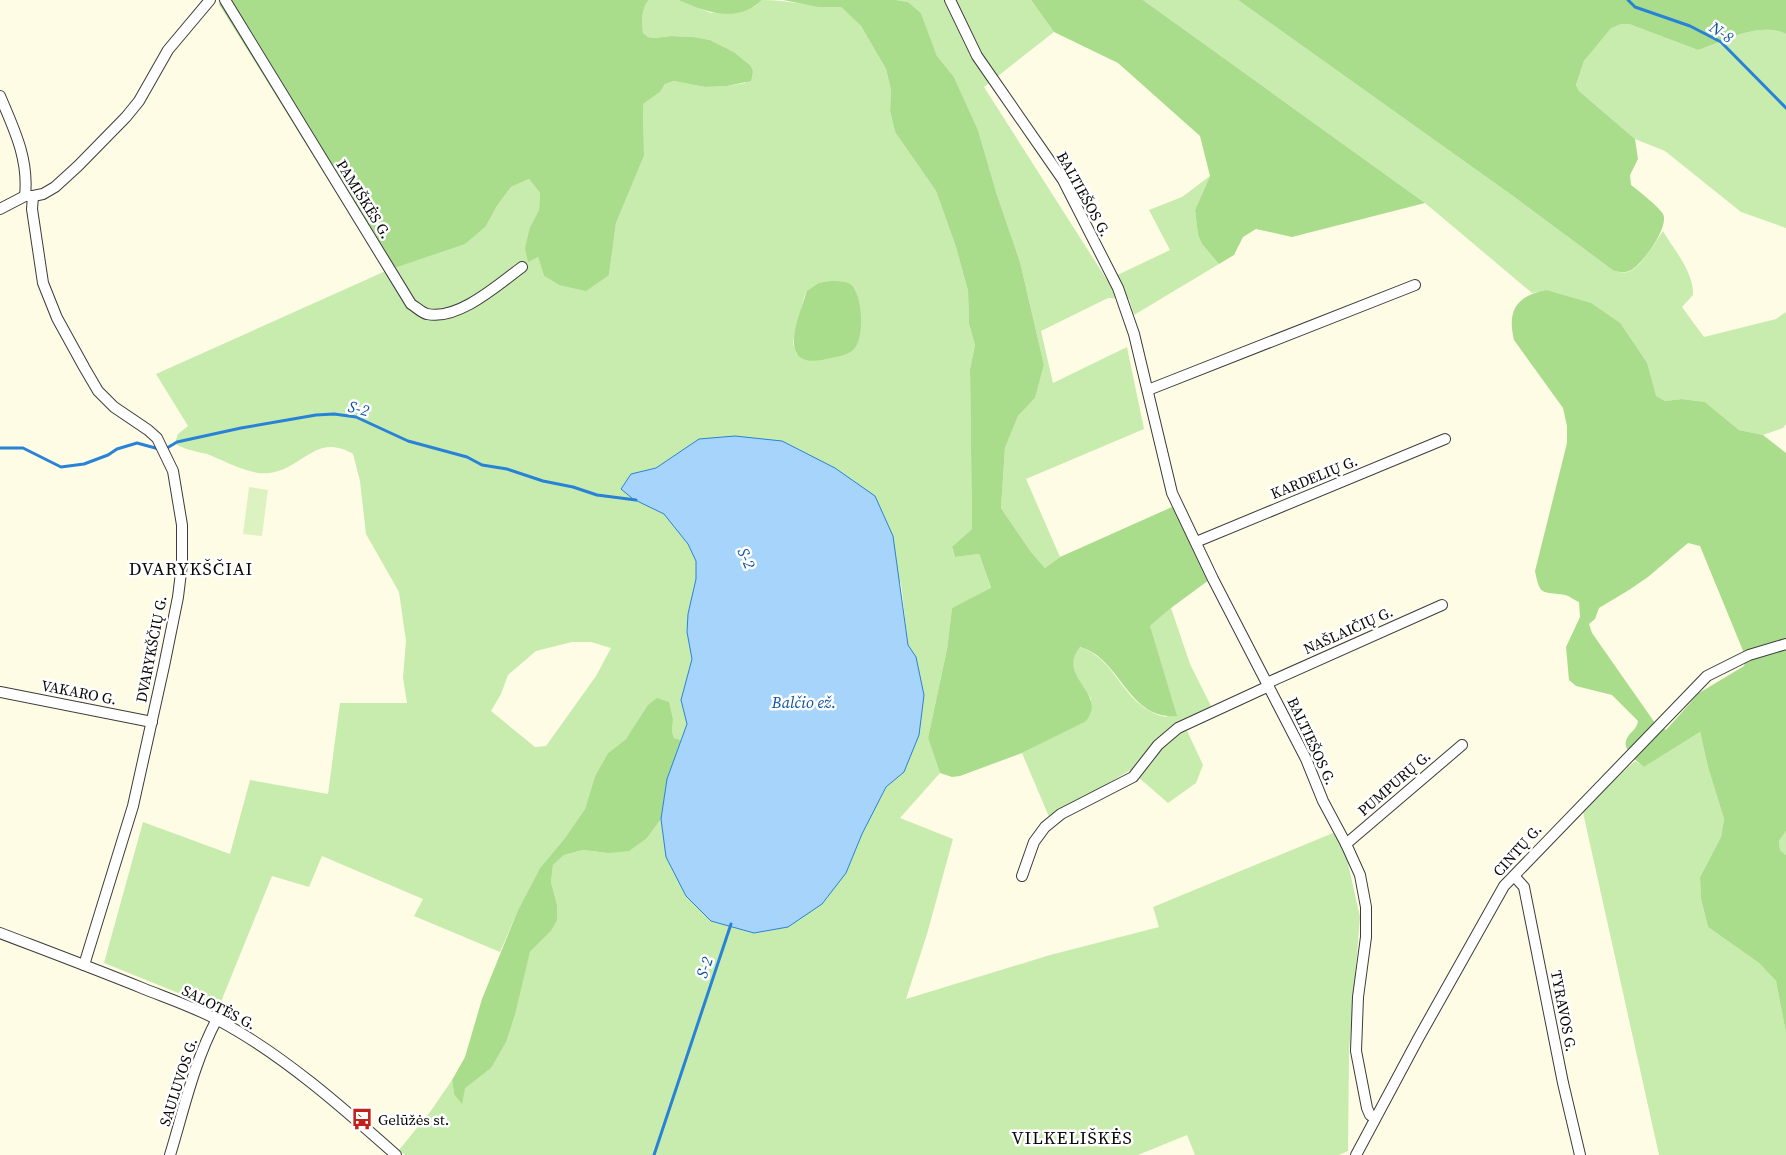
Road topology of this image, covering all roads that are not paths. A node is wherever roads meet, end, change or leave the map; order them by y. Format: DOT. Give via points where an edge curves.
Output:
graph roads {
  1 [pos="210,0"];
  2 [pos="224,0"];
  3 [pos="950,0"];
  4 [pos="0,96"];
  5 [pos="29,196"];
  6 [pos="0,209"];
  7 [pos="522,266"];
  8 [pos="1415,285"];
  9 [pos="1148,390"];
  10 [pos="1445,439"];
  11 [pos="1196,542"];
  12 [pos="1442,605"];
  13 [pos="1786,644"];
  14 [pos="1268,684"];
  15 [pos="0,692"];
  16 [pos="152,722"];
  17 [pos="1462,745"];
  18 [pos="1346,844"];
  19 [pos="1022,876"];
  20 [pos="1514,876"];
  21 [pos="0,933"];
  22 [pos="84,965"];
  23 [pos="217,1020"];
  24 [pos="1375,1118"];
  25 [pos="170,1155"];
  26 [pos="396,1155"];
  27 [pos="1356,1155"];
  28 [pos="1580,1155"];
  1 -- 5 [label="street" via="168,50 139,101 126,117 55,187 43,194"];
  2 -- 7 [label="street, PAMIŠKĖS G." via="411,304 426,314 448,314 483,296"];
  3 -- 9 [label="street, BALTIEŠOS G." via="977,56 1063,180 1080,213 1118,288"];
  4 -- 5 [label="street, DVARYKŠČIŲ G." via="21,144"];
  5 -- 6 [label="street"];
  5 -- 16 [label="street, DVARYKŠČIŲ G." via="43,283 84,368 98,391 114,407 156,438 173,471 182,525 182,564"];
  8 -- 9 [label="street"];
  9 -- 11 [label="street, BALTIEŠOS G." via="1172,493"];
  10 -- 11 [label="street, KARDELIŲ G."];
  11 -- 14 [label="street, BALTIEŠOS G."];
  12 -- 14 [label="street, NAŠLAIČIŲ G."];
  13 -- 20 [label="street, CINTŲ G." via="1749,655 1706,676"];
  14 -- 18 [label="street, BALTIEŠOS G." via="1306,759 1322,801"];
  14 -- 19 [label="street, NAŠLAIČIŲ G." via="1178,728 1158,745 1134,777 1061,814 1034,842"];
  15 -- 16 [label="street, VAKARO G."];
  16 -- 22 [label="street, DVARYKŠČIŲ G." via="133,806"];
  17 -- 18 [label="street, PUMPURŲ G."];
  18 -- 24 [label="street, BALTIEŠOS G." via="1360,875 1366,907 1356,1051 1367,1108"];
  20 -- 24 [label="street, CINTŲ G." via="1499,894"];
  20 -- 28 [label="street, TYRAVOS G." via="1524,887"];
  21 -- 22 [label="street, SALOTĖS G."];
  22 -- 23 [label="street, SALOTĖS G."];
  23 -- 25 [label="street, SAULUVOS G." via="195,1068"];
  23 -- 26 [label="street, SALOTĖS G." via="250,1038 298,1074"];
  24 -- 27 [label="street, CINTŲ G."];
}
